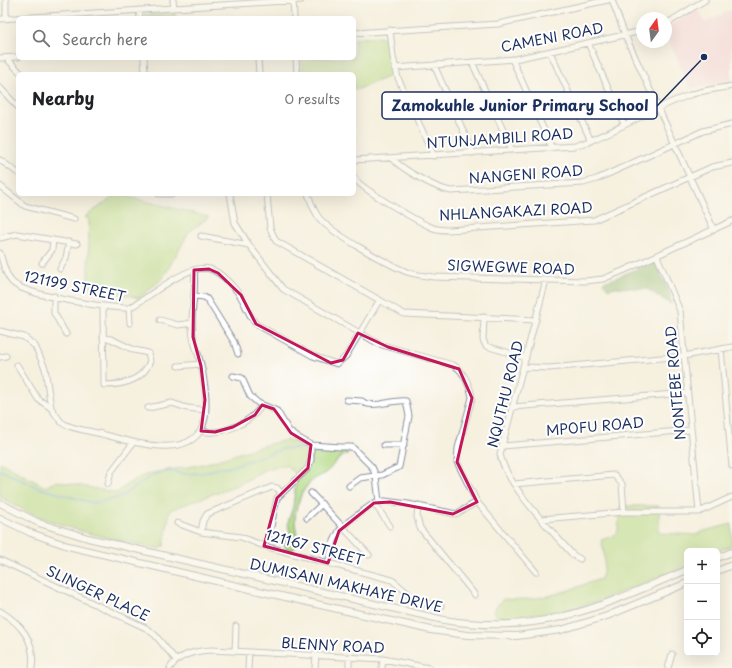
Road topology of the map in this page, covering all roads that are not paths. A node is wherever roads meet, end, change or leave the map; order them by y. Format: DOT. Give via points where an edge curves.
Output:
graph roads {
  1 [pos="6,0"];
  2 [pos="173,0"];
  3 [pos="293,0"];
  4 [pos="302,0"];
  5 [pos="608,0"];
  6 [pos="612,0"];
  7 [pos="705,0"];
  8 [pos="174,8"];
  9 [pos="140,10"];
  10 [pos="37,16"];
  11 [pos="140,16"];
  12 [pos="294,16"];
  13 [pos="16,17"];
  14 [pos="3,18"];
  15 [pos="672,20"];
  16 [pos="390,30"];
  17 [pos="636,32"];
  18 [pos="356,33"];
  19 [pos="625,35"];
  20 [pos="588,43"];
  21 [pos="550,52"];
  22 [pos="16,57"];
  23 [pos="3,58"];
  24 [pos="512,59"];
  25 [pos="144,60"];
  26 [pos="258,60"];
  27 [pos="296,60"];
  28 [pos="472,62"];
  29 [pos="434,65"];
  30 [pos="395,68"];
  31 [pos="20,72"];
  32 [pos="145,72"];
  33 [pos="259,72"];
  34 [pos="297,72"];
  35 [pos="732,86"];
  36 [pos="0,88"];
  37 [pos="16,105"];
  38 [pos="658,108"];
  39 [pos="624,124"];
  40 [pos="732,124"];
  41 [pos="591,141"];
  42 [pos="674,143"];
  43 [pos="552,148"];
  44 [pos="512,150"];
  45 [pos="473,153"];
  46 [pos="434,156"];
  47 [pos="391,158"];
  48 [pos="0,160"];
  49 [pos="356,160"];
  50 [pos="732,163"];
  51 [pos="16,172"];
  52 [pos="689,177"];
  53 [pos="356,180"];
  54 [pos="0,186"];
  55 [pos="230,196"];
  56 [pos="268,196"];
  57 [pos="309,196"];
  58 [pos="74,219"];
  59 [pos="732,221"];
  60 [pos="714,230"];
  61 [pos="201,236"];
  62 [pos="0,238"];
  63 [pos="53,240"];
  64 [pos="69,242"];
  65 [pos="77,244"];
  66 [pos="249,245"];
  67 [pos="0,253"];
  68 [pos="657,256"];
  69 [pos="42,263"];
  70 [pos="60,269"];
  71 [pos="194,270"];
  72 [pos="546,280"];
  73 [pos="54,296"];
  74 [pos="195,296"];
  75 [pos="379,301"];
  76 [pos="103,307"];
  77 [pos="129,308"];
  78 [pos="484,317"];
  79 [pos="160,320"];
  80 [pos="536,320"];
  81 [pos="130,323"];
  82 [pos="192,323"];
  83 [pos="0,332"];
  84 [pos="358,333"];
  85 [pos="66,334"];
  86 [pos="103,338"];
  87 [pos="732,347"];
  88 [pos="720,349"];
  89 [pos="238,354"];
  90 [pos="684,356"];
  91 [pos="526,358"];
  92 [pos="201,364"];
  93 [pos="17,365"];
  94 [pos="178,366"];
  95 [pos="524,367"];
  96 [pos="234,376"];
  97 [pos="687,394"];
  98 [pos="347,400"];
  99 [pos="262,405"];
  100 [pos="51,408"];
  101 [pos="148,408"];
  102 [pos="512,408"];
  103 [pos="205,410"];
  104 [pos="691,430"];
  105 [pos="201,431"];
  106 [pos="133,443"];
  107 [pos="311,445"];
  108 [pos="384,445"];
  109 [pos="404,445"];
  110 [pos="502,446"];
  111 [pos="334,447"];
  112 [pos="341,447"];
  113 [pos="732,466"];
  114 [pos="376,476"];
  115 [pos="108,484"];
  116 [pos="514,484"];
  117 [pos="349,486"];
  118 [pos="281,493"];
  119 [pos="312,493"];
  120 [pos="732,497"];
  121 [pos="376,502"];
  122 [pos="477,502"];
  123 [pos="0,503"];
  124 [pos="322,504"];
  125 [pos="418,505"];
  126 [pos="624,512"];
  127 [pos="699,512"];
  128 [pos="0,518"];
  129 [pos="307,518"];
  130 [pos="542,519"];
  131 [pos="177,524"];
  132 [pos="390,526"];
  133 [pos="343,527"];
  134 [pos="201,532"];
  135 [pos="264,546"];
  136 [pos="732,552"];
  137 [pos="369,555"];
  138 [pos="720,557"];
  139 [pos="0,560"];
  140 [pos="580,560"];
  141 [pos="328,563"];
  142 [pos="732,565"];
  143 [pos="720,570"];
  144 [pos="684,571"];
  145 [pos="536,572"];
  146 [pos="685,584"];
  147 [pos="475,595"];
  148 [pos="441,606"];
  149 [pos="0,611"];
  150 [pos="236,626"];
  151 [pos="235,651"];
  152 [pos="248,652"];
  153 [pos="672,654"];
  154 [pos="316,655"];
  155 [pos="349,657"];
  156 [pos="383,659"];
  157 [pos="176,660"];
  158 [pos="416,666"];
  159 [pos="32,668"];
  160 [pos="170,668"];
  161 [pos="248,668"];
  162 [pos="315,668"];
  163 [pos="349,668"];
  164 [pos="382,668"];
  165 [pos="429,668"];
  166 [pos="668,668"];
  1 -- 14 [label="street"];
  2 -- 8 [label="street"];
  3 -- 4 [label="street"];
  3 -- 8 [label="street"];
  3 -- 12 [label="street"];
  5 -- 16 [label="street" via="498,24"];
  6 -- 19 [label="street"];
  7 -- 15 [label="street"];
  8 -- 9 [label="street"];
  9 -- 10 [label="street"];
  9 -- 11 [label="street"];
  13 -- 14 [label="street"];
  16 -- 18 [label="street"];
  16 -- 30 [label="street"];
  17 -- 19 [label="street, CAMENI ROAD"];
  19 -- 20 [label="street, CAMENI ROAD"];
  19 -- 38 [label="street"];
  20 -- 21 [label="street, CAMENI ROAD"];
  20 -- 39 [label="street"];
  21 -- 24 [label="street, CAMENI ROAD"];
  21 -- 41 [label="street"];
  22 -- 23 [label="street"];
  23 -- 31 [label="street"];
  24 -- 28 [label="street, CAMENI ROAD"];
  24 -- 43 [label="street"];
  25 -- 32 [label="street"];
  26 -- 33 [label="street"];
  27 -- 34 [label="street"];
  28 -- 29 [label="street, CAMENI ROAD"];
  28 -- 44 [label="street"];
  29 -- 30 [label="street, CAMENI ROAD"];
  29 -- 45 [label="street"];
  30 -- 46 [label="street"];
  35 -- 38 [label="street, NTUNJAMBILI ROAD" via="690,95"];
  36 -- 37 [label="street"];
  38 -- 39 [label="street, NTUNJAMBILI ROAD"];
  38 -- 42 [label="street"];
  39 -- 41 [label="street, NTUNJAMBILI ROAD"];
  40 -- 42 [label="street, NANGENI ROAD" via="703,131"];
  41 -- 43 [label="street, NTUNJAMBILI ROAD" via="575,146"];
  42 -- 47 [label="street, NANGENI ROAD" via="583,183 474,190 442,189 398,165"];
  42 -- 52 [label="street"];
  43 -- 44 [label="street, NTUNJAMBILI ROAD"];
  44 -- 45 [label="street, NTUNJAMBILI ROAD"];
  45 -- 46 [label="street, NTUNJAMBILI ROAD"];
  46 -- 47 [label="street, NTUNJAMBILI ROAD"];
  47 -- 49 [label="street, NTUNJAMBILI ROAD"];
  48 -- 51 [label="street"];
  50 -- 52 [label="street, NHLANGAKAZI ROAD" via="712,167"];
  52 -- 53 [label="street, NHLANGAKAZI ROAD" via="594,220 443,230 432,228 374,194"];
  52 -- 60 [label="street"];
  54 -- 58 [label="street" via="25,206"];
  55 -- 66 [label="street" via="235,223"];
  56 -- 75 [label="street" via="270,228 276,241"];
  57 -- 72 [label="street, SIGWEGWE ROAD" via="316,214 328,226 408,272 434,277"];
  59 -- 60 [label="street, SIGWEGWE ROAD"];
  60 -- 68 [label="street, SIGWEGWE ROAD"];
  61 -- 66 [label="street"];
  62 -- 63 [label="street" via="17,234"];
  63 -- 64 [label="street"];
  63 -- 69 [label="street" via="52,250"];
  64 -- 65 [label="street"];
  64 -- 70 [label="street" via="66,258"];
  66 -- 84 [label="street" via="281,287"];
  67 -- 73 [label="street, 121199 STREET" via="8,278 16,285"];
  68 -- 72 [label="street, SIGWEGWE ROAD" via="603,279"];
  68 -- 90 [label="street, NONTEBE ROAD" via="680,308"];
  71 -- 74 [label="street"];
  71 -- 77 [label="street" via="183,274"];
  71 -- 84 [label="street" via="209,269 218,273 241,295 250,317 256,324 313,356 331,363 337,364 343,360"];
  72 -- 80 [label="street, NQUTHU ROAD"];
  73 -- 76 [label="street, 121199 STREET"];
  73 -- 85 [label="street" via="54,313"];
  74 -- 82 [label="street"];
  74 -- 89 [label="street" via="207,299 234,342"];
  75 -- 78 [label="street" via="409,315"];
  75 -- 84 [label="street"];
  76 -- 77 [label="street, 121199 STREET"];
  76 -- 86 [label="street"];
  77 -- 81 [label="street, 121199 STREET"];
  78 -- 80 [label="street"];
  78 -- 91 [label="street" via="483,340 486,346"];
  79 -- 82 [label="street" via="178,325"];
  80 -- 91 [label="street, NQUTHU ROAD"];
  82 -- 92 [label="street" via="193,337"];
  83 -- 100 [label="street" via="24,337 35,346 45,368"];
  84 -- 122 [label="street" via="383,346 453,365 461,371 472,398 456,460"];
  86 -- 86 [label="street" via="104,385 124,383 145,371 150,357 147,352 134,350"];
  87 -- 88 [label="street"];
  88 -- 90 [label="street"];
  88 -- 113 [label="street"];
  90 -- 95 [label="street" via="549,368"];
  90 -- 97 [label="street, NONTEBE ROAD"];
  91 -- 95 [label="street, NQUTHU ROAD"];
  92 -- 94 [label="street"];
  92 -- 103 [label="street"];
  93 -- 100 [label="street" via="38,399"];
  95 -- 102 [label="street, NQUTHU ROAD"];
  96 -- 99 [label="street" via="242,378 250,396"];
  97 -- 102 [label="street"];
  97 -- 104 [label="street, NONTEBE ROAD"];
  98 -- 109 [label="street" via="374,404 403,401 407,403 409,416"];
  99 -- 105 [label="street" via="255,415 233,427 215,432"];
  99 -- 107 [label="street" via="274,409 291,433"];
  100 -- 106 [label="street" via="66,425"];
  101 -- 103 [label="street" via="172,403"];
  102 -- 110 [label="street, NQUTHU ROAD"];
  103 -- 105 [label="street"];
  104 -- 110 [label="street, MPOFU ROAD"];
  104 -- 127 [label="street, NONTEBE ROAD"];
  105 -- 106 [label="street" via="187,442 176,445"];
  106 -- 115 [label="street" via="111,472"];
  107 -- 111 [label="street"];
  107 -- 118 [label="street" via="308,468"];
  108 -- 109 [label="street"];
  109 -- 114 [label="street" via="399,468"];
  110 -- 116 [label="street, NQUTHU ROAD" via="500,454 503,464"];
  111 -- 112 [label="street"];
  111 -- 114 [label="street" via="352,447 369,462"];
  114 -- 117 [label="street" via="360,478"];
  114 -- 121 [label="street"];
  116 -- 126 [label="street" via="612,474 618,477 622,484"];
  116 -- 130 [label="street, NQUTHU ROAD"];
  118 -- 134 [label="street" via="276,487 272,487 208,514 203,521"];
  118 -- 135 [label="street" via="275,503 271,527"];
  119 -- 124 [label="street"];
  120 -- 127 [label="street"];
  121 -- 125 [label="street"];
  121 -- 132 [label="street"];
  121 -- 133 [label="street"];
  122 -- 125 [label="street" via="456,514"];
  122 -- 145 [label="street"];
  123 -- 144 [label="main road, DUMISANI MAKHAYE DRIVE" via="39,523 88,538 444,620 473,624 517,625 560,618 596,608"];
  124 -- 129 [label="street"];
  124 -- 133 [label="street"];
  125 -- 147 [label="street" via="417,517 420,528"];
  126 -- 127 [label="street"];
  126 -- 130 [label="street"];
  128 -- 146 [label="main road, DUMISANI MAKHAYE DRIVE" via="68,546 431,630 467,636 517,636 561,630 595,621"];
  130 -- 140 [label="street, NQUTHU ROAD" via="572,555"];
  131 -- 134 [label="street, 121167 STREET"];
  133 -- 137 [label="street"];
  133 -- 141 [label="street" via="334,541"];
  134 -- 135 [label="street, 121167 STREET" via="241,537"];
  135 -- 141 [label="street, 121167 STREET"];
  136 -- 138 [label="main road"];
  139 -- 157 [label="street, SLINGER PLACE" via="146,628"];
  141 -- 148 [label="street, 121167 STREET" via="392,580 416,600"];
  142 -- 143 [label="main road"];
  149 -- 159 [label="street" via="16,622 26,634 32,647"];
  150 -- 151 [label="street"];
  151 -- 152 [label="street, BLENNY ROAD"];
  151 -- 157 [label="street, BLENNY ROAD" via="202,650"];
  152 -- 154 [label="street, BLENNY ROAD"];
  152 -- 161 [label="street"];
  153 -- 166 [label="street"];
  154 -- 155 [label="street, BLENNY ROAD"];
  154 -- 162 [label="street"];
  155 -- 156 [label="street, BLENNY ROAD"];
  155 -- 163 [label="street"];
  156 -- 158 [label="street, BLENNY ROAD"];
  156 -- 164 [label="street"];
  157 -- 160 [label="street"];
  158 -- 165 [label="street, BLENNY ROAD"];
}
